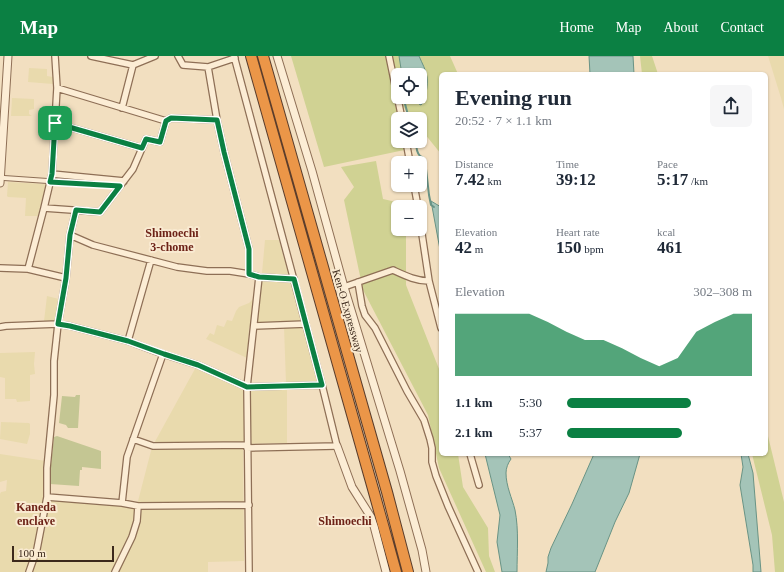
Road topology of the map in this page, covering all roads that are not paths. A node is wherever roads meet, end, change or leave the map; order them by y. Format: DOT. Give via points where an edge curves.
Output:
graph roads {
  1 [pos="8,56"];
  2 [pos="55,56"];
  3 [pos="91,56"];
  4 [pos="155,56"];
  5 [pos="178,56"];
  6 [pos="251,56"];
  7 [pos="263,56"];
  8 [pos="277,56"];
  9 [pos="390,56"];
  10 [pos="235,57"];
  11 [pos="133,65"];
  12 [pos="208,67"];
  13 [pos="58,88"];
  14 [pos="3,100"];
  15 [pos="122,108"];
  16 [pos="401,112"];
  17 [pos="217,120"];
  18 [pos="166,121"];
  19 [pos="55,123"];
  20 [pos="142,148"];
  21 [pos="52,174"];
  22 [pos="124,180"];
  23 [pos="2,181"];
  24 [pos="50,182"];
  25 [pos="120,186"];
  26 [pos="44,208"];
  27 [pos="76,210"];
  28 [pos="70,235"];
  29 [pos="423,236"];
  30 [pos="151,260"];
  31 [pos="0,268"];
  32 [pos="28,269"];
  33 [pos="249,274"];
  34 [pos="259,277"];
  35 [pos="66,278"];
  36 [pos="294,279"];
  37 [pos="429,281"];
  38 [pos="358,282"];
  39 [pos="344,287"];
  40 [pos="439,320"];
  41 [pos="58,324"];
  42 [pos="306,324"];
  43 [pos="254,326"];
  44 [pos="0,327"];
  45 [pos="128,341"];
  46 [pos="164,354"];
  47 [pos="322,385"];
  48 [pos="247,387"];
  49 [pos="133,439"];
  50 [pos="337,446"];
  51 [pos="247,447"];
  52 [pos="471,456"];
  53 [pos="479,485"];
  54 [pos="47,497"];
  55 [pos="122,503"];
  56 [pos="249,504"];
  57 [pos="138,506"];
  58 [pos="29,572"];
  59 [pos="115,572"];
  60 [pos="249,572"];
  61 [pos="386,572"];
  62 [pos="396,572"];
  63 [pos="408,572"];
  64 [pos="426,572"];
  65 [pos="478,572"];
  1 -- 14 [label="street"];
  2 -- 13 [label="street"];
  3 -- 11 [label="street"];
  4 -- 11 [label="street"];
  5 -- 12 [label="street" via="183,65"];
  6 -- 62 [label="highway"];
  7 -- 63 [label="highway, Ken-O Expressway"];
  8 -- 39 [label="street"];
  9 -- 16 [label="street"];
  10 -- 12 [label="street"];
  10 -- 36 [label="street"];
  11 -- 15 [label="street"];
  12 -- 17 [label="street"];
  13 -- 15 [label="street"];
  13 -- 19 [label="street"];
  14 -- 23 [label="street"];
  15 -- 18 [label="street"];
  17 -- 18 [label="street" via="171,118"];
  17 -- 33 [label="street" via="249,249"];
  18 -- 20 [label="street" via="160,142 146,139"];
  19 -- 20 [label="street"];
  19 -- 21 [label="street"];
  20 -- 22 [label="street" via="133,169"];
  21 -- 22 [label="street"];
  21 -- 24 [label="street"];
  22 -- 25 [label="street"];
  23 -- 24 [label="street"];
  24 -- 25 [label="street"];
  24 -- 26 [label="street"];
  25 -- 27 [label="street" via="100,212"];
  26 -- 27 [label="street"];
  26 -- 32 [label="street"];
  27 -- 28 [label="street"];
  28 -- 30 [label="street" via="93,245"];
  28 -- 35 [label="street"];
  29 -- 37 [label="street"];
  30 -- 33 [label="street" via="185,268"];
  30 -- 45 [label="street"];
  31 -- 32 [label="street"];
  32 -- 35 [label="street"];
  33 -- 34 [label="street"];
  34 -- 36 [label="street"];
  34 -- 43 [label="street"];
  35 -- 41 [label="street"];
  36 -- 42 [label="street"];
  37 -- 38 [label="street" via="411,279 393,270"];
  37 -- 40 [label="street"];
  38 -- 39 [label="street"];
  38 -- 65 [label="street" via="366,315 424,420 436,476"];
  39 -- 64 [label="street" via="400,471"];
  41 -- 44 [label="street"];
  41 -- 45 [label="street"];
  41 -- 54 [label="street"];
  42 -- 43 [label="street"];
  42 -- 47 [label="street"];
  43 -- 48 [label="street"];
  45 -- 46 [label="street"];
  46 -- 48 [label="street" via="198,365"];
  46 -- 49 [label="street"];
  47 -- 48 [label="street"];
  47 -- 50 [label="street"];
  48 -- 51 [label="street"];
  49 -- 51 [label="street" via="153,446"];
  49 -- 55 [label="street" via="127,457"];
  50 -- 51 [label="street"];
  50 -- 61 [label="street" via="352,487 371,518"];
  51 -- 56 [label="street"];
  52 -- 53 [label="street"];
  54 -- 55 [label="street"];
  54 -- 58 [label="street" via="37,550"];
  55 -- 57 [label="street"];
  56 -- 57 [label="street"];
  56 -- 60 [label="street"];
  57 -- 59 [label="street" via="132,537"];
}
